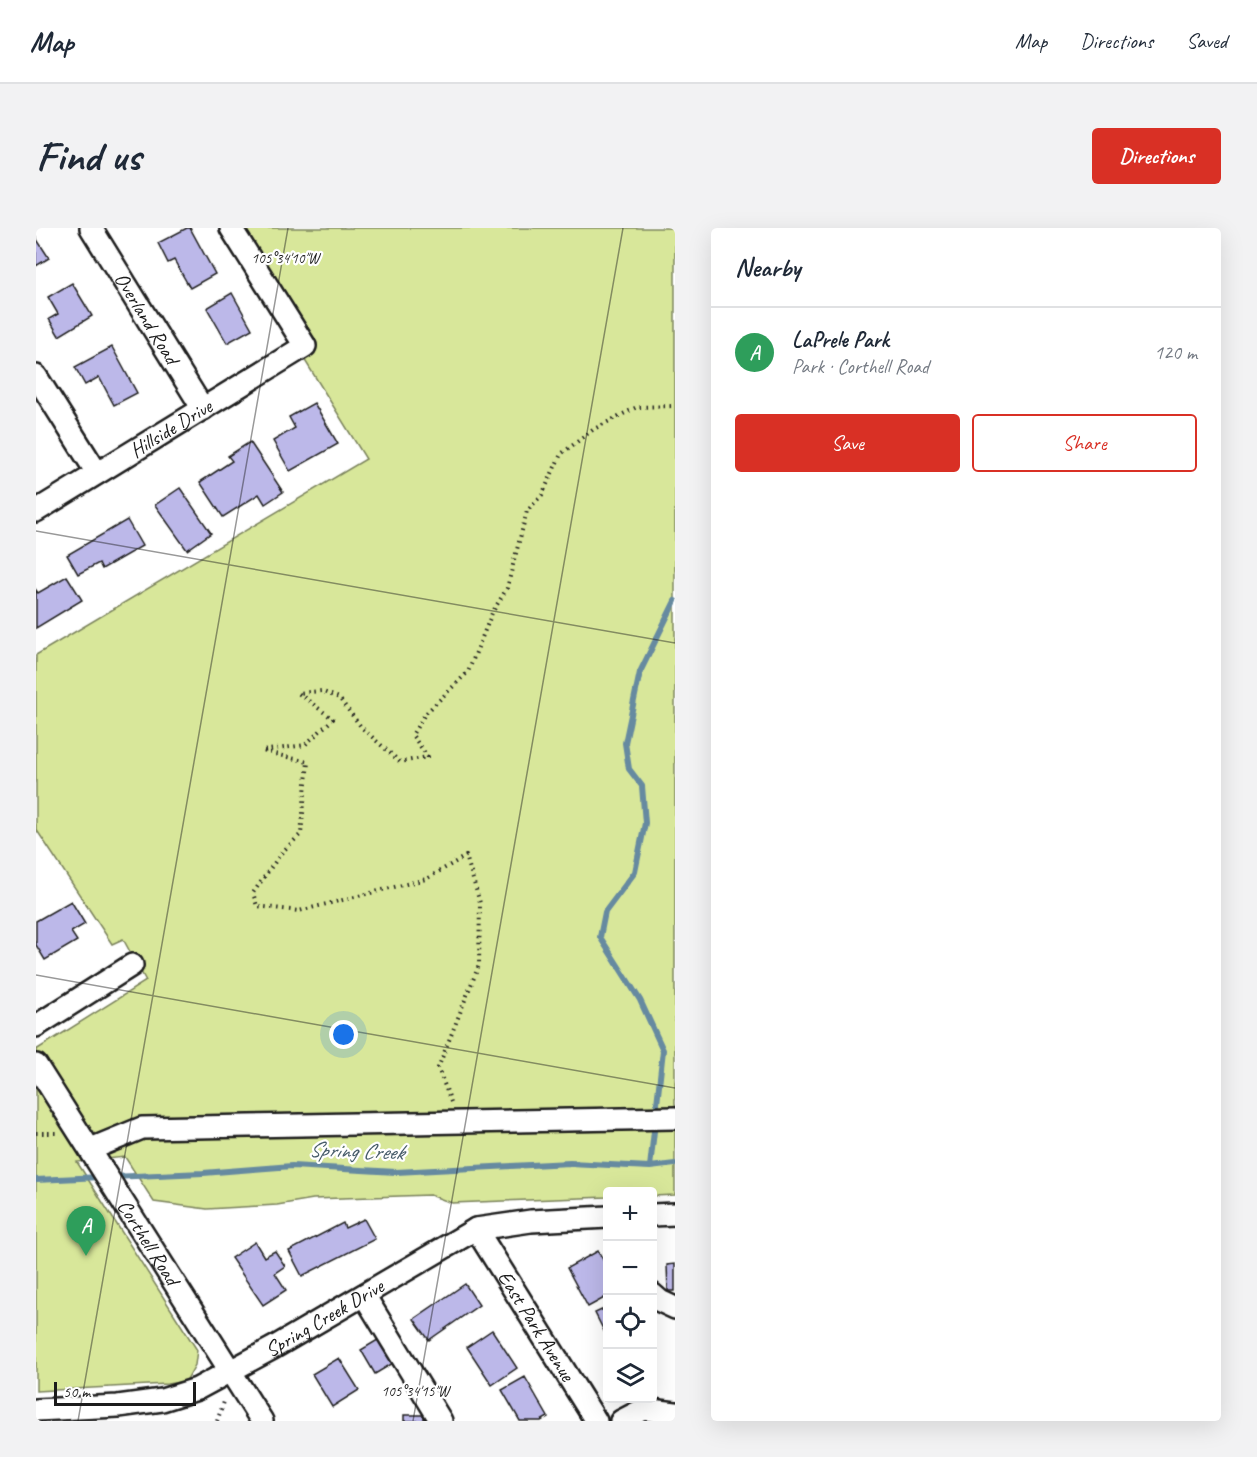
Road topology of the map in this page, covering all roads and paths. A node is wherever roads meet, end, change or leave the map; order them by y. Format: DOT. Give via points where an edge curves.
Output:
graph roads {
  1 [pos="91,228"];
  2 [pos="231,228"];
  3 [pos="36,376"];
  4 [pos="675,406"];
  5 [pos="203,409"];
  6 [pos="97,473"];
  7 [pos="36,511"];
  8 [pos="132,965"];
  9 [pos="36,1026"];
  10 [pos="36,1065"];
  11 [pos="675,1118"];
  12 [pos="472,1120"];
  13 [pos="91,1149"];
  14 [pos="675,1214"];
  15 [pos="657,1215"];
  16 [pos="603,1220"];
  17 [pos="477,1229"];
  18 [pos="364,1295"];
  19 [pos="653,1295"];
  20 [pos="675,1308"];
  21 [pos="230,1371"];
  22 [pos="36,1410"];
  23 [pos="675,1413"];
  24 [pos="261,1421"];
  25 [pos="441,1421"];
  26 [pos="596,1421"];
  27 [pos="621,1421"];
  1 -- 5 [label="street, Overland Road"];
  2 -- 5 [label="street, Hillside Drive" via="305,346"];
  3 -- 6 [label="street"];
  4 -- 12 [label="path" via="638,407 594,429 561,454 542,495 527,511 507,588 492,613 468,672 426,714 412,735 428,757 400,762 362,728 339,698 321,691 298,693 333,719 304,745 262,751 308,762 302,834 282,852 253,894 257,906 299,911 426,879 466,856 480,903 480,964 438,1068 449,1100"];
  5 -- 6 [label="street, Hillside Drive"];
  6 -- 7 [label="street, Hillside Drive"];
  8 -- 9 [label="street"];
  10 -- 13 [label="street, Corthell Road"];
  11 -- 12 [label="street"];
  12 -- 13 [label="street" via="142,1128"];
  13 -- 21 [label="street, Corthell Road"];
  14 -- 15 [label="street"];
  16 -- 17 [label="street, Spring Creek Drive" via="531,1221"];
  17 -- 18 [label="street, Spring Creek Drive"];
  17 -- 26 [label="street, East Park Avenue"];
  18 -- 21 [label="street, Spring Creek Drive"];
  18 -- 25 [label="street"];
  19 -- 20 [label="street"];
  21 -- 22 [label="street, Spring Creek Drive" via="197,1389 162,1400"];
  21 -- 24 [label="street, Corthell Road"];
  23 -- 27 [label="street" via="644,1409"];
}
